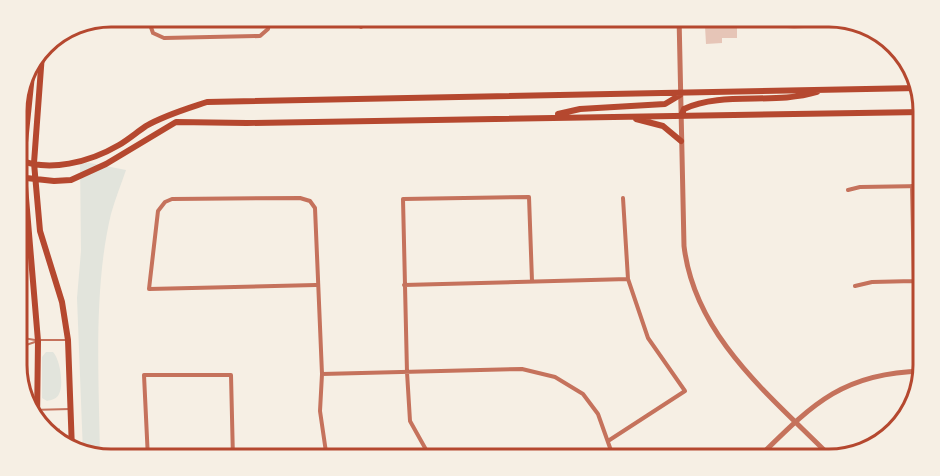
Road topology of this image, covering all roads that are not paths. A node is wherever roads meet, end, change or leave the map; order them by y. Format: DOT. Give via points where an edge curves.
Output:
graph roads {
  1 [pos="152,27"];
  2 [pos="267,27"];
  3 [pos="679,27"];
  4 [pos="41,65"];
  5 [pos="910,88"];
  6 [pos="826,90"];
  7 [pos="680,94"];
  8 [pos="913,112"];
  9 [pos="681,116"];
  10 [pos="543,117"];
  11 [pos="623,117"];
  12 [pos="681,141"];
  13 [pos="27,162"];
  14 [pos="34,163"];
  15 [pos="27,179"];
  16 [pos="35,180"];
  17 [pos="912,186"];
  18 [pos="848,190"];
  19 [pos="623,198"];
  20 [pos="913,234"];
  21 [pos="27,241"];
  22 [pos="628,279"];
  23 [pos="532,281"];
  24 [pos="913,281"];
  25 [pos="316,285"];
  26 [pos="404,285"];
  27 [pos="855,286"];
  28 [pos="27,338"];
  29 [pos="38,340"];
  30 [pos="68,340"];
  31 [pos="27,344"];
  32 [pos="912,371"];
  33 [pos="406,372"];
  34 [pos="322,374"];
  35 [pos="35,400"];
  36 [pos="40,410"];
  37 [pos="70,410"];
  38 [pos="796,422"];
  39 [pos="71,439"];
  40 [pos="608,441"];
  41 [pos="148,449"];
  42 [pos="233,449"];
  43 [pos="326,449"];
  44 [pos="426,449"];
  45 [pos="611,449"];
  46 [pos="768,449"];
  47 [pos="823,449"];
  1 -- 2 [label="street" via="156,36 257,36"];
  3 -- 7 [label="street"];
  4 -- 14 [label="main road"];
  5 -- 6 [label="main road"];
  6 -- 7 [label="main road"];
  6 -- 9 [label="main road" via="795,99 704,103 688,107"];
  7 -- 9 [label="street"];
  7 -- 10 [label="main road" via="669,103"];
  7 -- 14 [label="main road" via="207,102 161,119 91,158 68,165"];
  8 -- 9 [label="main road"];
  9 -- 11 [label="main road"];
  9 -- 12 [label="street"];
  10 -- 11 [label="main road"];
  10 -- 16 [label="main road" via="184,121 160,129 106,164 71,180"];
  11 -- 12 [label="main road" via="658,123"];
  12 -- 38 [label="street" via="684,246 699,302 731,355"];
  13 -- 14 [label="main road"];
  14 -- 16 [label="main road"];
  15 -- 16 [label="main road"];
  16 -- 30 [label="main road" via="40,231 62,302"];
  17 -- 18 [label="street"];
  17 -- 20 [label="street"];
  19 -- 22 [label="street"];
  21 -- 29 [label="main road"];
  22 -- 23 [label="street"];
  22 -- 40 [label="street" via="648,338 685,391"];
  23 -- 26 [label="street"];
  23 -- 26 [label="street" via="529,197 404,199"];
  24 -- 27 [label="street"];
  25 -- 25 [label="street" via="315,208 310,201 172,199 158,211 149,289"];
  25 -- 34 [label="street"];
  26 -- 33 [label="street"];
  28 -- 29 [label="lane"];
  29 -- 30 [label="lane"];
  29 -- 31 [label="lane"];
  29 -- 35 [label="main road"];
  30 -- 37 [label="main road"];
  32 -- 38 [label="street" via="884,373 850,383"];
  33 -- 34 [label="street"];
  33 -- 40 [label="street" via="522,369 555,377 583,394 598,414"];
  33 -- 44 [label="street" via="411,421"];
  34 -- 43 [label="street" via="320,411"];
  36 -- 37 [label="lane"];
  37 -- 39 [label="main road"];
  38 -- 46 [label="street"];
  38 -- 47 [label="street"];
  40 -- 45 [label="street"];
  41 -- 42 [label="street" via="144,375 231,375"];
}
